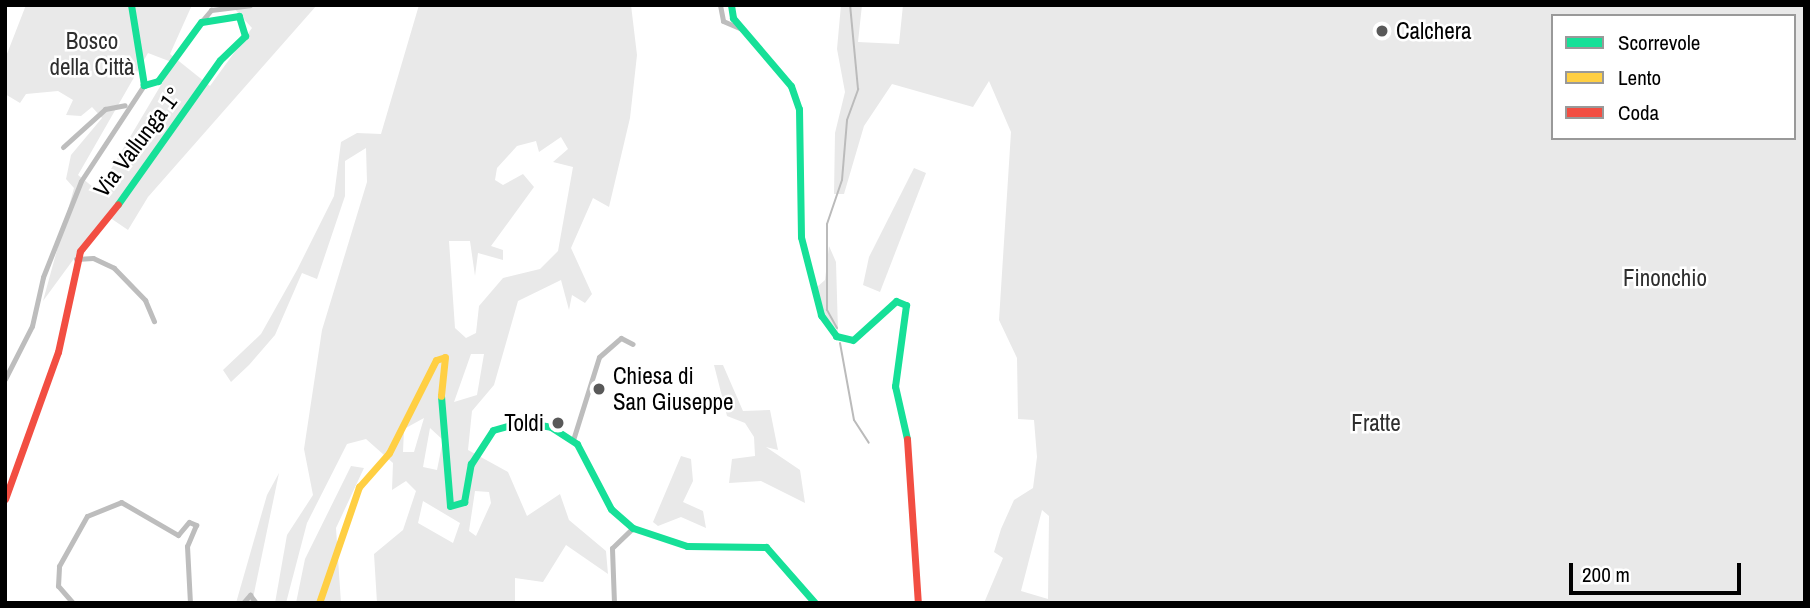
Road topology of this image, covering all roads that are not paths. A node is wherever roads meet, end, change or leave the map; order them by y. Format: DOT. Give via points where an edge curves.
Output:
graph roads {
  1 [pos="131,5"];
  2 [pos="250,5"];
  3 [pos="720,5"];
  4 [pos="731,5"];
  5 [pos="201,22"];
  6 [pos="745,28"];
  7 [pos="144,85"];
  8 [pos="126,104"];
  9 [pos="63,147"];
  10 [pos="76,259"];
  11 [pos="154,321"];
  12 [pos="633,344"];
  13 [pos="5,379"];
  14 [pos="573,440"];
  15 [pos="5,499"];
  16 [pos="633,527"];
  17 [pos="73,603"];
  18 [pos="190,603"];
  19 [pos="243,603"];
  20 [pos="256,603"];
  21 [pos="319,603"];
  22 [pos="614,603"];
  23 [pos="815,603"];
  24 [pos="918,603"];
  1 -- 7 [label="street, Via Vallunga 1°" via="141,37"];
  2 -- 5 [label="street" via="211,10"];
  3 -- 6 [label="street" via="723,21"];
  4 -- 6 [label="street" via="733,18"];
  5 -- 7 [label="street, Via Vallunga 1°" via="158,80"];
  5 -- 10 [label="street, Via Vallunga 1°" via="239,16 245,36 220,60"];
  6 -- 24 [label="street" via="791,86 799,109 801,237 821,315 836,336 853,340 896,301 905,305 895,386 908,432 903,457"];
  7 -- 8 [label="street"];
  8 -- 9 [label="street" via="105,110"];
  8 -- 13 [label="street" via="81,181 43,278 32,326"];
  10 -- 11 [label="street" via="93,258 114,268 145,300"];
  10 -- 15 [label="street, Via Vallunga 1°" via="58,352"];
  12 -- 14 [label="street" via="621,338 599,357"];
  14 -- 16 [label="street" via="611,509"];
  14 -- 21 [label="street" via="551,427 512,422 493,430 479,449 464,502 450,506 440,403 448,361 439,357 389,453 355,496"];
  16 -- 22 [label="street" via="612,548"];
  16 -- 23 [label="street" via="687,545 766,547"];
  17 -- 18 [label="street" via="58,586 59,566 87,516 121,502 177,535 189,522 196,525 187,546"];
  19 -- 20 [label="street" via="250,595"];
}
